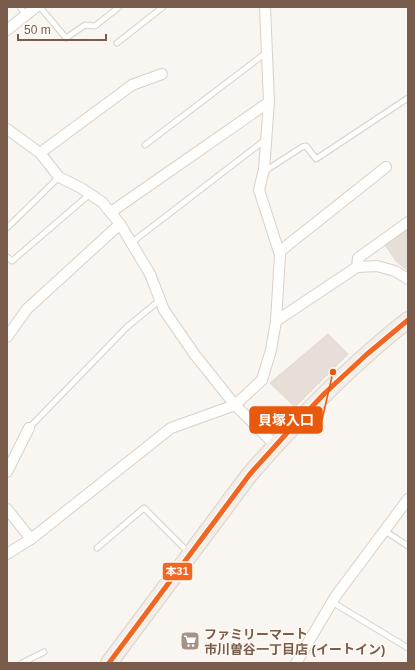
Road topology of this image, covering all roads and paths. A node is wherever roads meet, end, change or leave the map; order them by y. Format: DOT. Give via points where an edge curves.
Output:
graph roads {
  1 [pos="36,7"];
  2 [pos="40,7"];
  3 [pos="119,7"];
  4 [pos="163,7"];
  5 [pos="265,7"];
  6 [pos="23,11"];
  7 [pos="7,30"];
  8 [pos="117,42"];
  9 [pos="266,52"];
  10 [pos="162,74"];
  11 [pos="408,98"];
  12 [pos="268,102"];
  13 [pos="7,129"];
  14 [pos="266,139"];
  15 [pos="145,145"];
  16 [pos="40,153"];
  17 [pos="386,167"];
  18 [pos="263,172"];
  19 [pos="59,177"];
  20 [pos="90,194"];
  21 [pos="110,212"];
  22 [pos="408,222"];
  23 [pos="120,224"];
  24 [pos="7,228"];
  25 [pos="131,243"];
  26 [pos="279,252"];
  27 [pos="7,257"];
  28 [pos="357,267"];
  29 [pos="408,279"];
  30 [pos="160,300"];
  31 [pos="276,321"];
  32 [pos="407,321"];
  33 [pos="7,337"];
  34 [pos="235,405"];
  35 [pos="28,428"];
  36 [pos="275,445"];
  37 [pos="7,472"];
  38 [pos="408,499"];
  39 [pos="7,509"];
  40 [pos="385,531"];
  41 [pos="31,539"];
  42 [pos="408,546"];
  43 [pos="97,548"];
  44 [pos="7,554"];
  45 [pos="191,554"];
  46 [pos="332,602"];
  47 [pos="408,648"];
  48 [pos="44,652"];
  49 [pos="22,663"];
  50 [pos="109,663"];
  51 [pos="296,663"];
  1 -- 6 [label="street"];
  2 -- 3 [label="lane" via="66,38 85,25 95,26"];
  4 -- 8 [label="lane"];
  5 -- 9 [label="street"];
  6 -- 7 [label="street"];
  9 -- 12 [label="street"];
  9 -- 15 [label="lane"];
  10 -- 16 [label="street" via="132,84"];
  11 -- 18 [label="lane" via="316,159 306,146"];
  12 -- 14 [label="street"];
  12 -- 21 [label="street"];
  13 -- 16 [label="street"];
  14 -- 18 [label="street"];
  14 -- 25 [label="lane"];
  16 -- 19 [label="street"];
  17 -- 26 [label="street"];
  18 -- 26 [label="street" via="259,190"];
  19 -- 20 [label="street"];
  19 -- 24 [label="lane"];
  20 -- 21 [label="street" via="102,202"];
  20 -- 27 [label="lane" via="12,261"];
  21 -- 23 [label="street"];
  22 -- 28 [label="street" via="358,258"];
  23 -- 25 [label="street"];
  23 -- 33 [label="street" via="27,310"];
  25 -- 30 [label="street" via="150,274"];
  26 -- 31 [label="street"];
  28 -- 29 [label="street" via="377,266 395,271"];
  28 -- 31 [label="street"];
  30 -- 34 [label="street" via="195,355"];
  30 -- 35 [label="lane" via="127,327"];
  31 -- 34 [label="street" via="262,380"];
  32 -- 36 [label="main road" via="362,359"];
  34 -- 36 [label="street"];
  34 -- 41 [label="street" via="171,428"];
  35 -- 37 [label="street"];
  36 -- 45 [label="main road" via="250,474"];
  38 -- 40 [label="street"];
  39 -- 41 [label="street"];
  40 -- 42 [label="lane"];
  40 -- 46 [label="street"];
  41 -- 44 [label="street"];
  43 -- 45 [label="lane" via="144,508"];
  45 -- 50 [label="main road"];
  46 -- 47 [label="lane"];
  46 -- 51 [label="street"];
  48 -- 49 [label="lane"];
}
